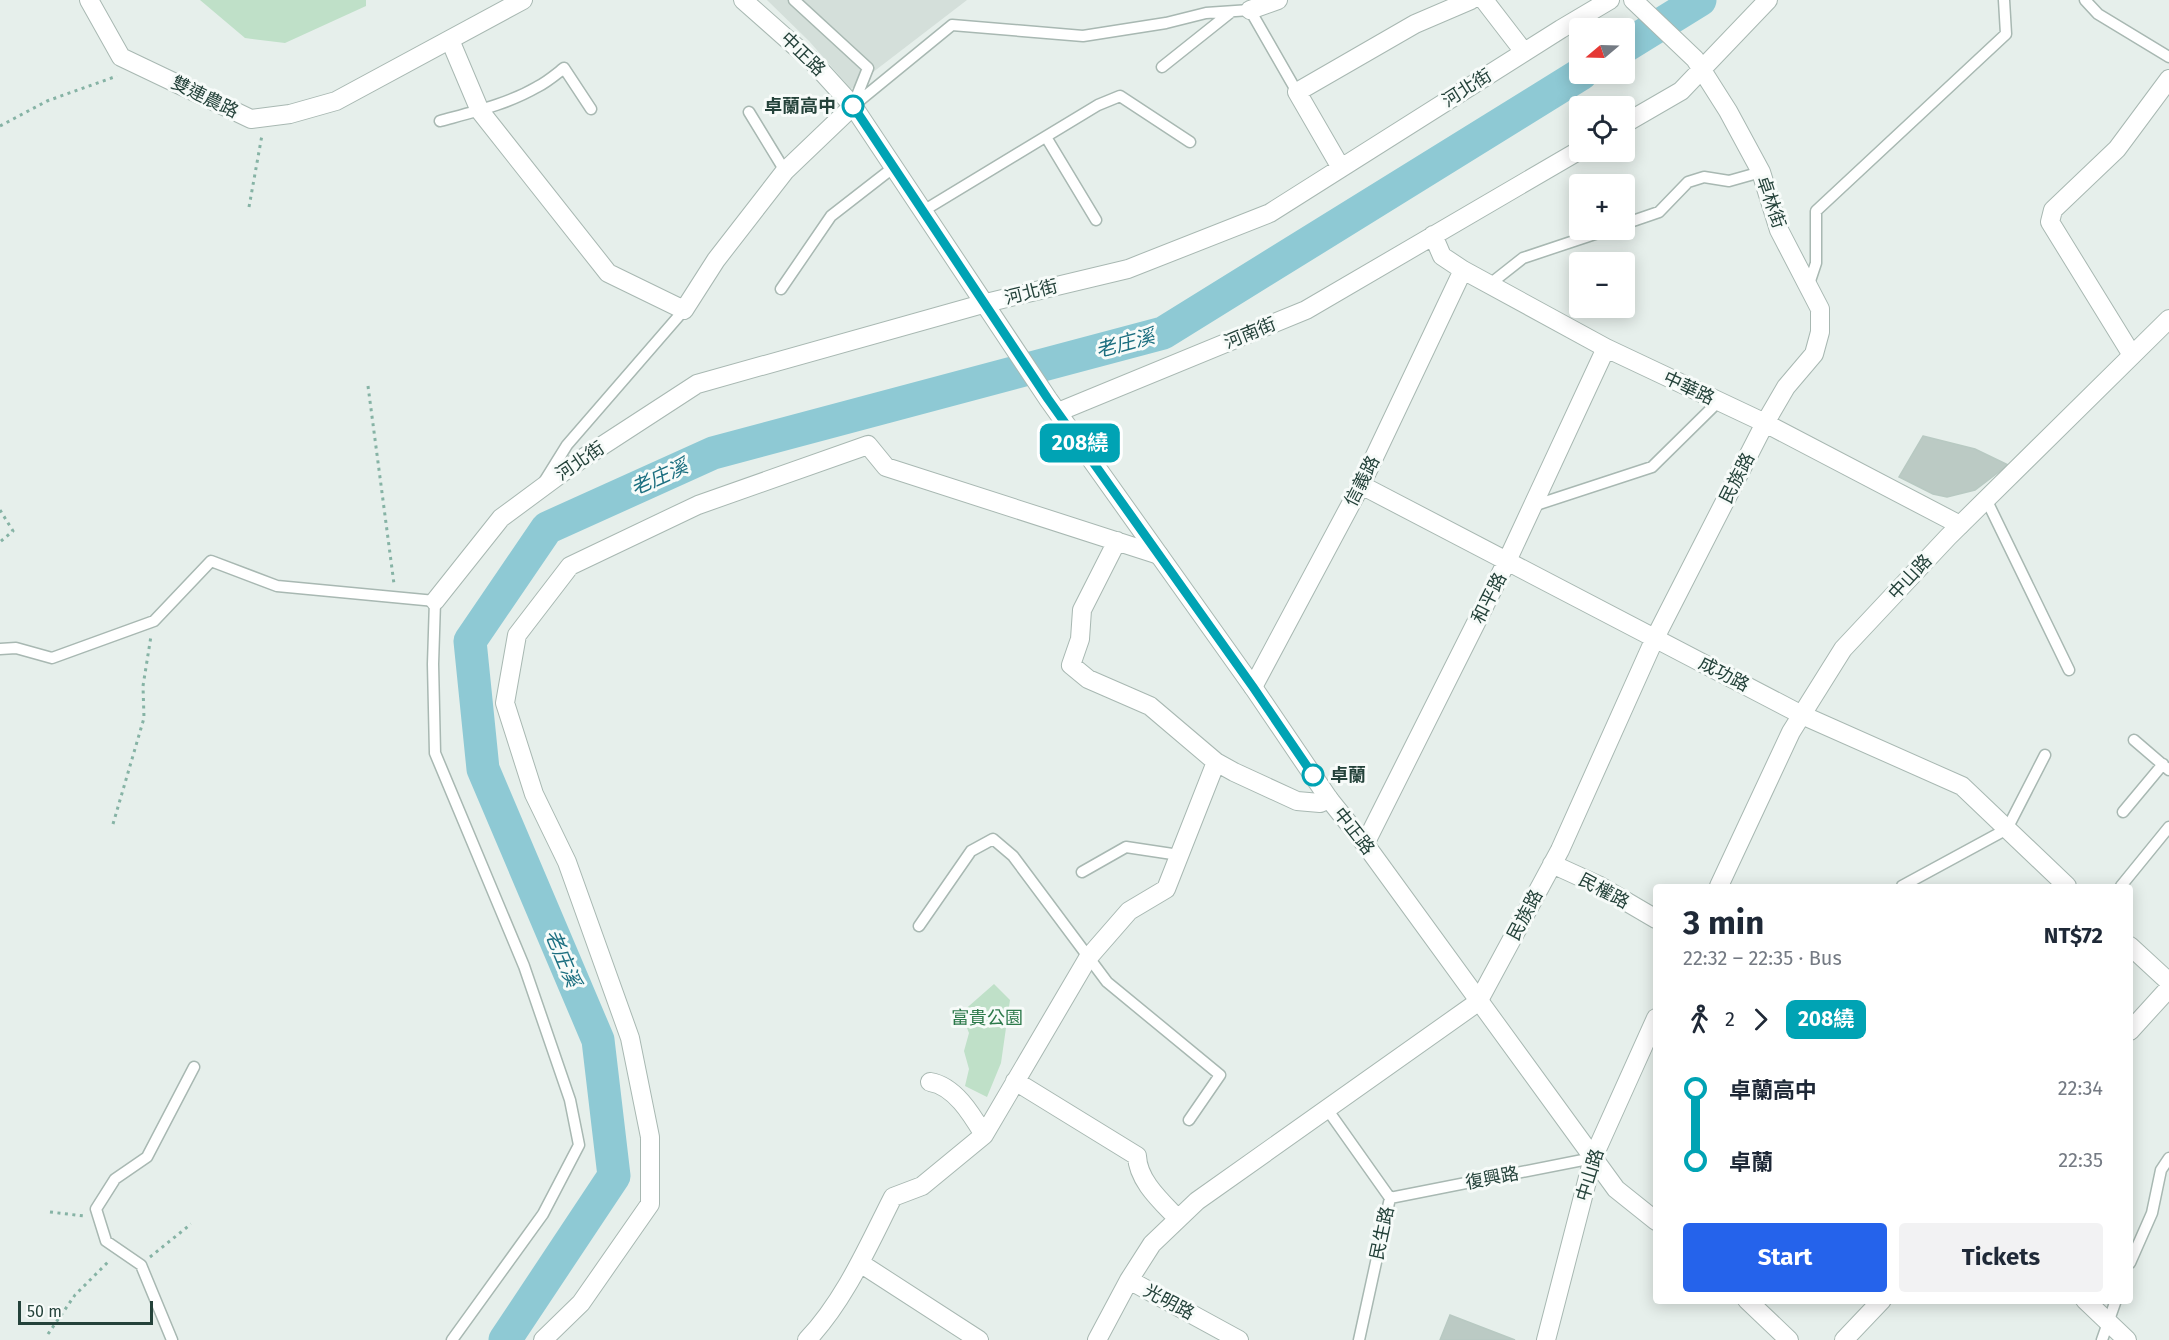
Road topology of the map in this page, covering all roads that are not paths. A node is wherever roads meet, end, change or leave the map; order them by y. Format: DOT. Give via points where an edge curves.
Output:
graph roads {
  1 [pos="89,0"];
  2 [pos="523,0"];
  3 [pos="743,0"];
  4 [pos="794,0"];
  5 [pos="1278,0"];
  6 [pos="1471,0"];
  7 [pos="1484,0"];
  8 [pos="1610,0"];
  9 [pos="1633,0"];
  10 [pos="1768,0"];
  11 [pos="2004,0"];
  12 [pos="2085,0"];
  13 [pos="1250,10"];
  14 [pos="1231,12"];
  15 [pos="450,40"];
  16 [pos="1524,52"];
  17 [pos="2169,57"];
  18 [pos="1162,67"];
  19 [pos="1702,69"];
  20 [pos="2169,79"];
  21 [pos="1297,92"];
  22 [pos="853,106"];
  23 [pos="591,109"];
  24 [pos="480,111"];
  25 [pos="749,112"];
  26 [pos="1635,118"];
  27 [pos="440,121"];
  28 [pos="1046,137"];
  29 [pos="1190,142"];
  30 [pos="1569,156"];
  31 [pos="894,167"];
  32 [pos="1341,168"];
  33 [pos="785,171"];
  34 [pos="1761,172"];
  35 [pos="923,211"];
  36 [pos="1096,220"];
  37 [pos="1635,220"];
  38 [pos="1433,235"];
  39 [pos="1577,240"];
  40 [pos="1463,270"];
  41 [pos="1490,284"];
  42 [pos="1808,287"];
  43 [pos="781,289"];
  44 [pos="986,303"];
  45 [pos="684,310"];
  46 [pos="2169,318"];
  47 [pos="1605,348"];
  48 [pos="2132,355"];
  49 [pos="1719,401"];
  50 [pos="1053,406"];
  51 [pos="1766,423"];
  52 [pos="1361,485"];
  53 [pos="539,490"];
  54 [pos="1986,499"];
  55 [pos="1533,506"];
  56 [pos="1960,525"];
  57 [pos="1117,541"];
  58 [pos="1159,555"];
  59 [pos="1507,561"];
  60 [pos="435,601"];
  61 [pos="1655,638"];
  62 [pos="0,650"];
  63 [pos="2068,670"];
  64 [pos="1253,687"];
  65 [pos="1802,715"];
  66 [pos="2134,740"];
  67 [pos="2044,754"];
  68 [pos="1216,762"];
  69 [pos="2166,767"];
  70 [pos="1329,799"];
  71 [pos="2123,812"];
  72 [pos="2169,827"];
  73 [pos="2007,829"];
  74 [pos="1365,844"];
  75 [pos="1179,855"];
  76 [pos="1552,864"];
  77 [pos="1082,872"];
  78 [pos="2055,883"];
  79 [pos="1720,884"];
  80 [pos="1906,884"];
  81 [pos="2123,884"];
  82 [pos="1653,917"];
  83 [pos="919,926"];
  84 [pos="2133,948"];
  85 [pos="1088,958"];
  86 [pos="2169,982"];
  87 [pos="2169,988"];
  88 [pos="1478,1002"];
  89 [pos="1653,1025"];
  90 [pos="2133,1028"];
  91 [pos="194,1067"];
  92 [pos="1015,1081"];
  93 [pos="930,1082"];
  94 [pos="1327,1109"];
  95 [pos="1189,1120"];
  96 [pos="984,1135"];
  97 [pos="1593,1158"];
  98 [pos="2169,1158"];
  99 [pos="1390,1198"];
  100 [pos="1653,1219"];
  101 [pos="1178,1220"];
  102 [pos="2133,1256"];
  103 [pos="860,1263"];
  104 [pos="1129,1280"];
  105 [pos="1751,1304"];
  106 [pos="1878,1304"];
  107 [pos="2089,1304"];
  108 [pos="2115,1304"];
  109 [pos="2108,1322"];
  110 [pos="172,1340"];
  111 [pos="452,1340"];
  112 [pos="543,1340"];
  113 [pos="807,1340"];
  114 [pos="979,1340"];
  115 [pos="1097,1340"];
  116 [pos="1239,1340"];
  117 [pos="1359,1340"];
  118 [pos="1546,1340"];
  119 [pos="1789,1340"];
  120 [pos="1844,1340"];
  121 [pos="2102,1340"];
  122 [pos="2127,1340"];
  1 -- 15 [label="street, 雙連農路" via="121,57 252,119 290,114 336,101"];
  2 -- 15 [label="street"];
  3 -- 22 [label="street, 中正路" via="816,64"];
  4 -- 22 [label="lane" via="868,68"];
  5 -- 13 [label="street"];
  6 -- 21 [label="street" via="1415,24"];
  7 -- 16 [label="street"];
  8 -- 16 [label="street, 河北街"];
  9 -- 19 [label="street, 卓林街"];
  10 -- 19 [label="street"];
  11 -- 42 [label="lane" via="2006,34 1816,211 1816,263"];
  12 -- 17 [label="lane" via="2098,14"];
  13 -- 14 [label="lane"];
  13 -- 21 [label="lane"];
  14 -- 18 [label="lane"];
  14 -- 22 [label="lane" via="1206,13 1083,36 952,25"];
  15 -- 24 [label="street"];
  16 -- 32 [label="street, 河北街"];
  19 -- 26 [label="street" via="1681,91"];
  19 -- 34 [label="street, 卓林街"];
  20 -- 48 [label="street" via="2117,149 2053,210 2050,222"];
  21 -- 32 [label="street"];
  22 -- 31 [label="street, 中正路"];
  22 -- 33 [label="street"];
  23 -- 24 [label="lane" via="564,68 538,87"];
  24 -- 27 [label="lane"];
  24 -- 45 [label="street" via="608,273"];
  25 -- 33 [label="lane"];
  28 -- 29 [label="lane" via="1120,96"];
  28 -- 35 [label="lane"];
  28 -- 36 [label="lane"];
  30 -- 38 [label="street, 河南街"];
  31 -- 35 [label="street, 中正路"];
  31 -- 43 [label="lane" via="831,216"];
  32 -- 44 [label="street, 河北街" via="1270,213 1128,268"];
  33 -- 45 [label="street" via="716,260"];
  34 -- 37 [label="lane" via="1729,181 1704,177 1688,182 1659,212"];
  34 -- 42 [label="street, 卓林街" via="1779,230"];
  35 -- 44 [label="street, 中正路"];
  38 -- 40 [label="street, 中華路" via="1442,256"];
  38 -- 50 [label="street, 河南街" via="1306,310"];
  39 -- 41 [label="lane" via="1523,258"];
  40 -- 41 [label="street, 中華路"];
  40 -- 52 [label="street, 信義路"];
  41 -- 47 [label="street, 中華路"];
  42 -- 51 [label="street, 卓林街" via="1820,309 1820,332 1814,354 1786,387"];
  44 -- 50 [label="street, 中正路"];
  44 -- 53 [label="street, 河北街" via="697,384"];
  45 -- 53 [label="lane" via="567,445"];
  46 -- 48 [label="street, 中山路"];
  47 -- 49 [label="street, 中華路"];
  47 -- 55 [label="street, 和平路"];
  48 -- 54 [label="street, 中山路"];
  49 -- 51 [label="street, 中華路"];
  49 -- 55 [label="lane" via="1652,467"];
  50 -- 58 [label="street, 中正路"];
  51 -- 56 [label="street, 中華路"];
  51 -- 61 [label="street, 民族路"];
  52 -- 59 [label="street, 成功路"];
  52 -- 64 [label="street, 信義路"];
  53 -- 60 [label="street, 河北街" via="501,518"];
  54 -- 56 [label="street, 中山路"];
  54 -- 63 [label="lane"];
  55 -- 59 [label="street, 和平路"];
  56 -- 65 [label="street, 中山路" via="1843,649"];
  57 -- 58 [label="street"];
  57 -- 68 [label="street" via="1082,610 1080,639 1071,665 1088,679 1150,706"];
  57 -- 112 [label="street" via="886,467 868,445 698,505 570,566 517,635 505,703 534,794 567,862 630,1038 650,1137 650,1204 581,1304"];
  58 -- 64 [label="street, 中正路"];
  59 -- 61 [label="street, 成功路"];
  59 -- 74 [label="street, 和平路"];
  60 -- 62 [label="lane" via="277,585 211,561 154,621 52,658 16,648"];
  60 -- 111 [label="lane" via="435,753 524,966 570,1100 579,1145 543,1214"];
  61 -- 65 [label="street, 成功路"];
  61 -- 76 [label="street, 民族路"];
  64 -- 70 [label="street, 中正路"];
  65 -- 73 [label="street, 成功路" via="1962,786"];
  65 -- 79 [label="street, 中山路"];
  66 -- 69 [label="lane"];
  67 -- 73 [label="lane"];
  68 -- 70 [label="street" via="1297,801 1320,803"];
  68 -- 75 [label="street"];
  69 -- 71 [label="lane"];
  70 -- 74 [label="street, 中正路"];
  72 -- 81 [label="lane"];
  73 -- 78 [label="street, 成功路"];
  73 -- 80 [label="lane"];
  74 -- 88 [label="street, 中正路"];
  75 -- 77 [label="lane" via="1126,847"];
  75 -- 85 [label="street" via="1166,889 1129,911"];
  76 -- 82 [label="street, 民權路"];
  76 -- 88 [label="street, 民族路"];
  83 -- 85 [label="lane" via="971,851 993,839 1013,856"];
  84 -- 86 [label="street"];
  85 -- 92 [label="street"];
  85 -- 95 [label="lane" via="1107,982 1220,1075"];
  87 -- 90 [label="street"];
  88 -- 94 [label="street, 民族路"];
  88 -- 97 [label="street, 中正路"];
  89 -- 97 [label="street, 中山路"];
  91 -- 110 [label="lane" via="147,1157 115,1179 96,1209 106,1241 141,1264"];
  92 -- 96 [label="street"];
  92 -- 101 [label="street" via="1137,1156 1138,1169 1152,1191"];
  93 -- 96 [label="street" via="939,1084 969,1110"];
  94 -- 99 [label="lane, 民生路"];
  94 -- 101 [label="street, 民族路" via="1197,1201"];
  96 -- 103 [label="street" via="922,1186 893,1197"];
  97 -- 99 [label="lane, 復興路"];
  97 -- 100 [label="street, 中正路" via="1616,1189"];
  97 -- 118 [label="street, 中山路"];
  98 -- 102 [label="lane"];
  99 -- 117 [label="lane, 民生路"];
  101 -- 104 [label="street, 民族路" via="1152,1244"];
  103 -- 113 [label="street" via="823,1323"];
  103 -- 114 [label="street"];
  104 -- 115 [label="street, 民族路"];
  104 -- 116 [label="street, 光明路"];
  105 -- 119 [label="street"];
  106 -- 120 [label="street"];
  107 -- 109 [label="street"];
  108 -- 109 [label="lane"];
  109 -- 121 [label="lane"];
  109 -- 122 [label="street"];
}
